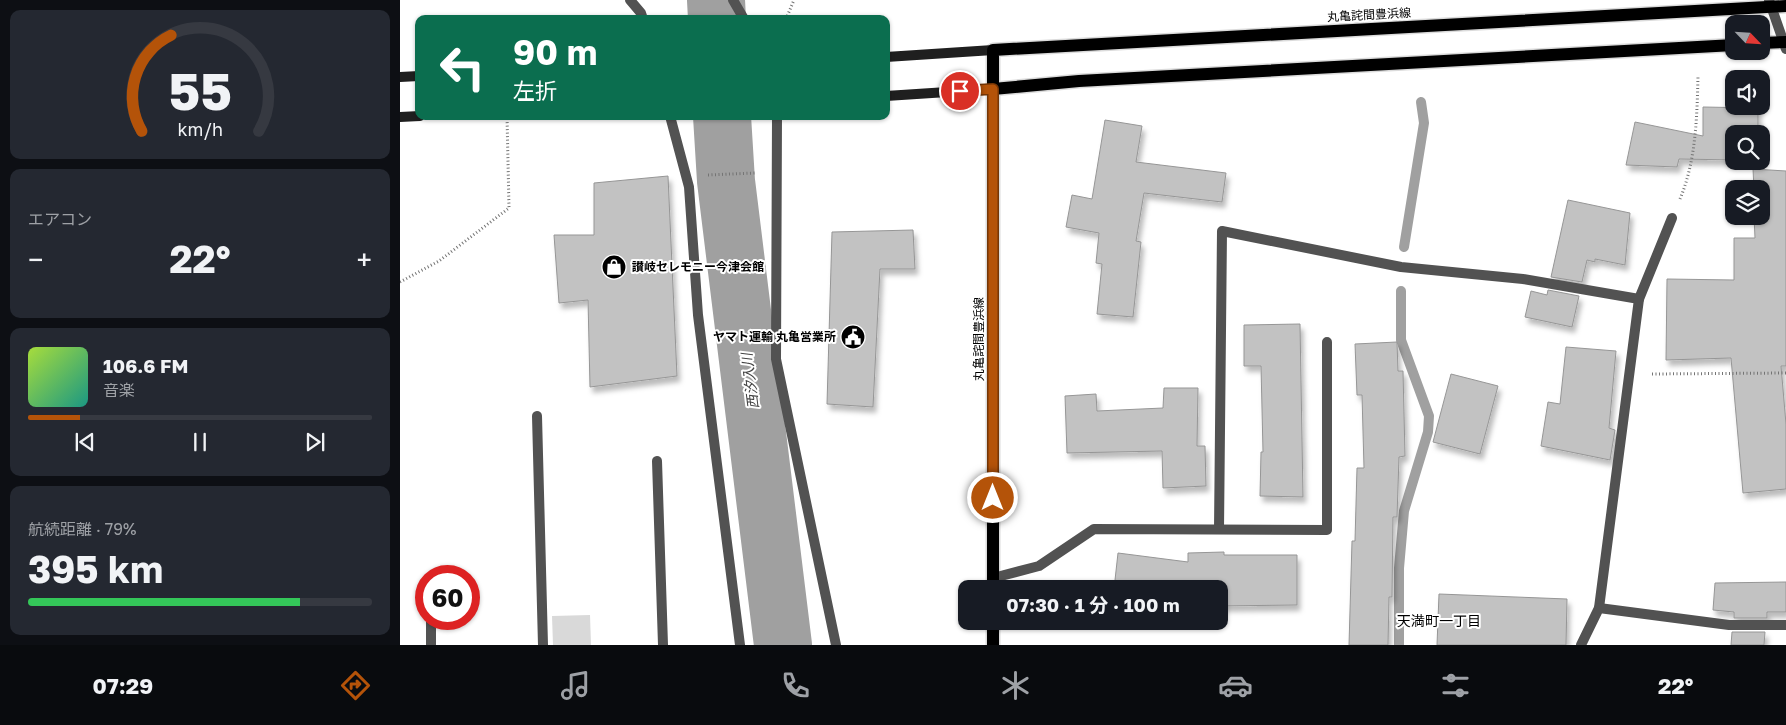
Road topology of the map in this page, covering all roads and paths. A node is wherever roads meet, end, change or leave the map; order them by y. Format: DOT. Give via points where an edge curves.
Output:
graph roads {
  1 [pos="630,0"];
  2 [pos="733,0"];
  3 [pos="794,0"];
  4 [pos="1770,3"];
  5 [pos="1786,6"];
  6 [pos="642,15"];
  7 [pos="742,15"];
  8 [pos="788,15"];
  9 [pos="1770,44"];
  10 [pos="1785,44"];
  11 [pos="1725,45"];
  12 [pos="993,50"];
  13 [pos="890,57"];
  14 [pos="415,76"];
  15 [pos="1698,76"];
  16 [pos="400,77"];
  17 [pos="993,89"];
  18 [pos="890,96"];
  19 [pos="415,116"];
  20 [pos="400,117"];
  21 [pos="507,120"];
  22 [pos="671,120"];
  23 [pos="777,120"];
  24 [pos="778,173"];
  25 [pos="685,175"];
  26 [pos="1672,218"];
  27 [pos="400,282"];
  28 [pos="1639,299"];
  29 [pos="1326,342"];
  30 [pos="1786,373"];
  31 [pos="1630,374"];
  32 [pos="537,416"];
  33 [pos="657,461"];
  34 [pos="1219,529"];
  35 [pos="993,580"];
  36 [pos="1003,580"];
  37 [pos="1599,608"];
  38 [pos="1786,625"];
  39 [pos="431,630"];
  40 [pos="993,630"];
  41 [pos="431,645"];
  42 [pos="543,645"];
  43 [pos="663,645"];
  44 [pos="740,645"];
  45 [pos="836,645"];
  46 [pos="993,645"];
  47 [pos="1581,645"];
  1 -- 6 [label="street"];
  2 -- 7 [label="street"];
  3 -- 8 [label="path"];
  4 -- 5 [label="main road, 丸亀詫間豊浜線"];
  4 -- 10 [label="street"];
  4 -- 12 [label="main road, 丸亀詫間豊浜線"];
  9 -- 10 [label="main road"];
  11 -- 17 [label="main road" via="1079,81"];
  12 -- 13 [label="street"];
  12 -- 17 [label="main road, 丸亀詫間豊浜線"];
  14 -- 16 [label="street"];
  15 -- 26 [label="path" via="1692,154 1685,188"];
  17 -- 18 [label="street"];
  17 -- 35 [label="main road, 丸亀詫間豊浜線"];
  19 -- 20 [label="street"];
  21 -- 27 [label="path" via="509,208 439,261"];
  22 -- 25 [label="street"];
  23 -- 24 [label="street"];
  24 -- 25 [label="path"];
  24 -- 45 [label="street" via="776,359"];
  25 -- 44 [label="street" via="689,187 698,315"];
  26 -- 28 [label="street"];
  28 -- 31 [label="street"];
  28 -- 34 [label="street" via="1523,279 1401,267 1222,231"];
  29 -- 34 [label="street" via="1327,530"];
  30 -- 31 [label="path"];
  31 -- 37 [label="street"];
  32 -- 42 [label="street"];
  33 -- 43 [label="street"];
  34 -- 36 [label="street" via="1094,529 1039,566"];
  37 -- 38 [label="street" via="1729,625"];
  37 -- 47 [label="street"];
  39 -- 41 [label="street"];
  40 -- 46 [label="main road"];
}
